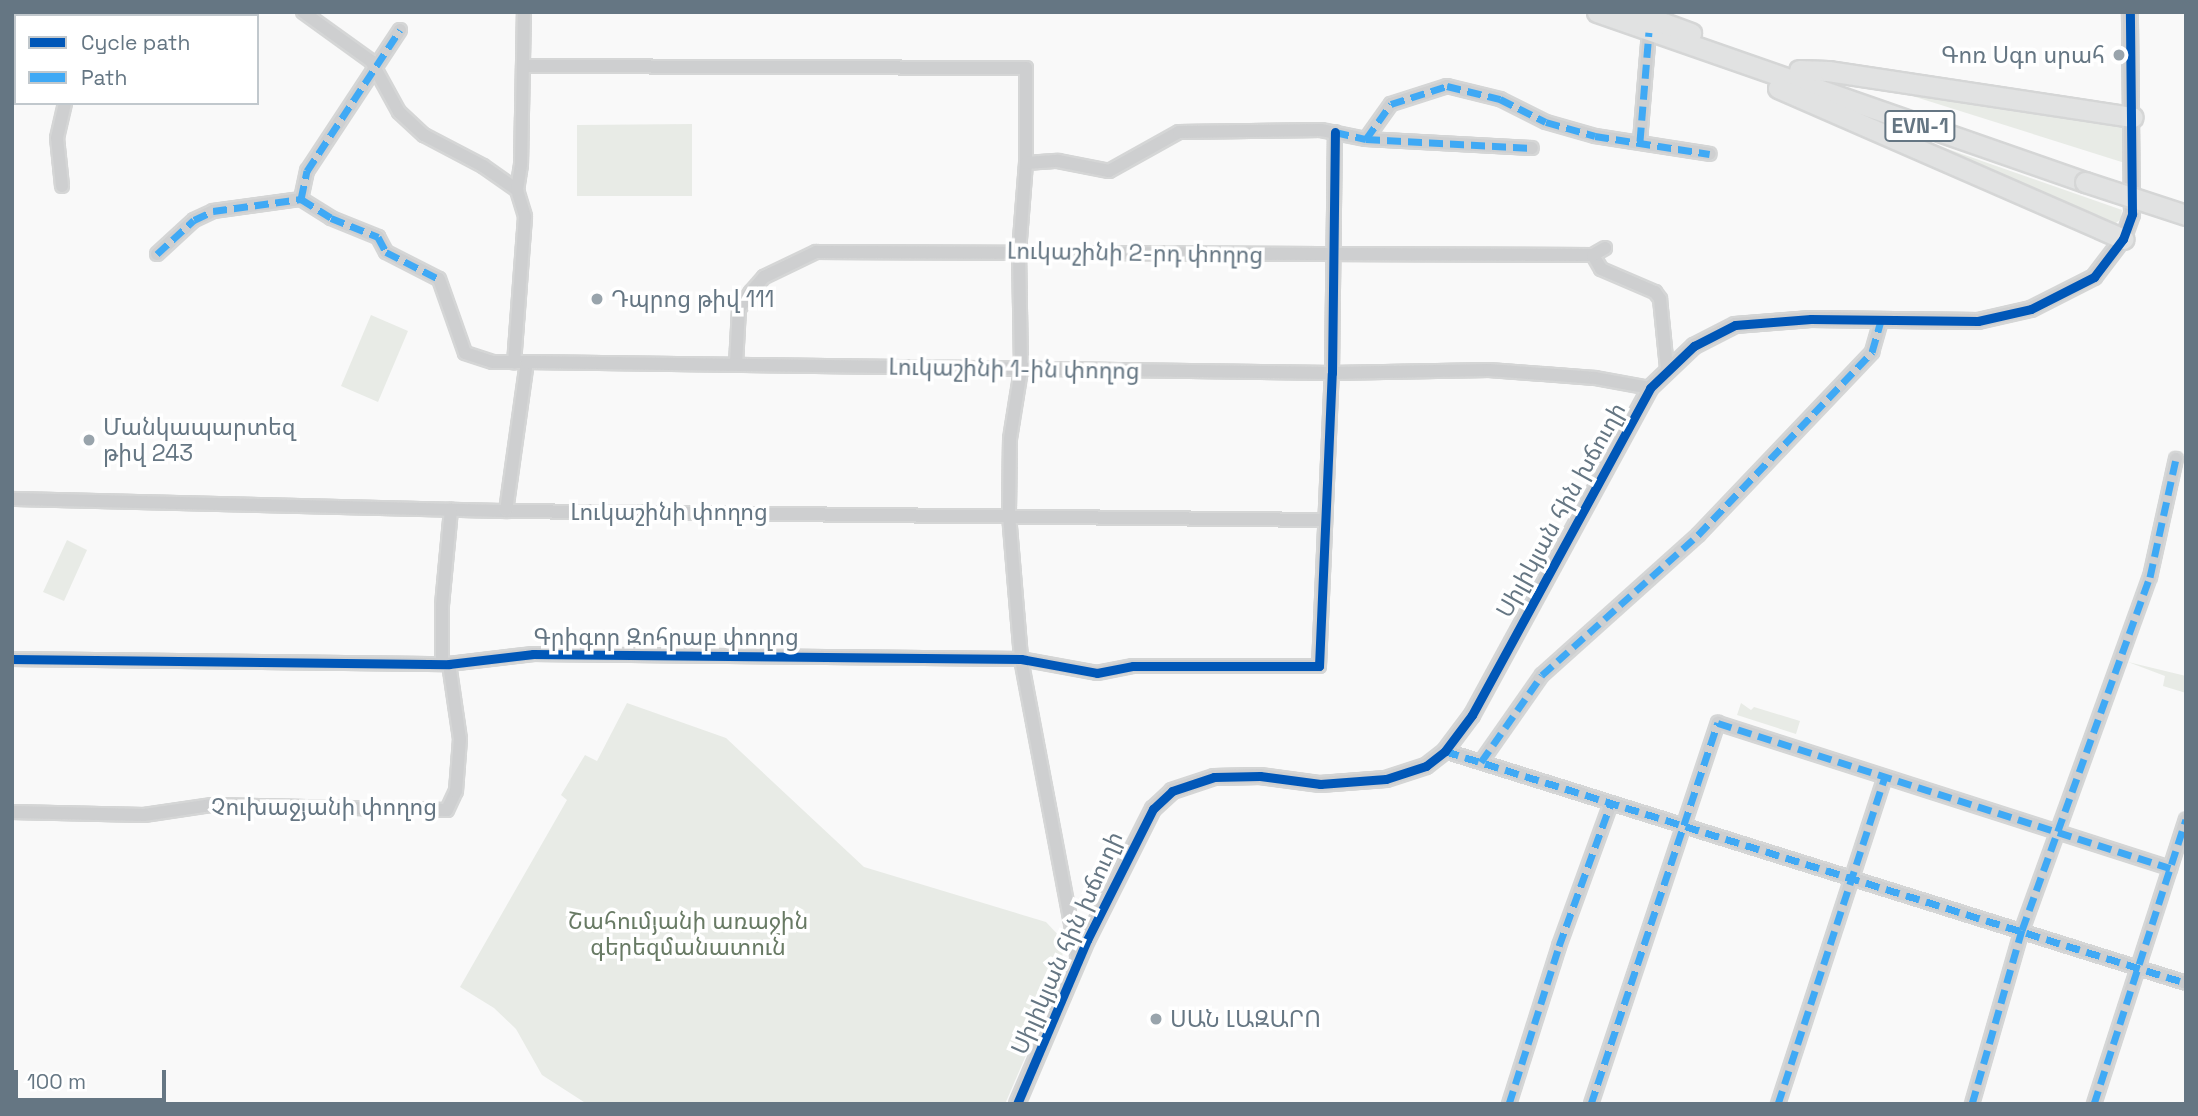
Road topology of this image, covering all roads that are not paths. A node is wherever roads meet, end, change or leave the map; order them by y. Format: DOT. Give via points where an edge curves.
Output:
graph roads {
  1 [pos="303,12"];
  2 [pos="524,12"];
  3 [pos="1598,12"];
  4 [pos="1634,12"];
  5 [pos="2130,12"];
  6 [pos="400,30"];
  7 [pos="1649,32"];
  8 [pos="373,65"];
  9 [pos="524,66"];
  10 [pos="1756,69"];
  11 [pos="1799,70"];
  12 [pos="65,105"];
  13 [pos="2133,117"];
  14 [pos="1335,132"];
  15 [pos="1366,139"];
  16 [pos="1640,141"];
  17 [pos="1532,148"];
  18 [pos="1710,154"];
  19 [pos="1026,163"];
  20 [pos="2087,176"];
  21 [pos="62,186"];
  22 [pos="517,190"];
  23 [pos="300,199"];
  24 [pos="2186,203"];
  25 [pos="2186,215"];
  26 [pos="2123,239"];
  27 [pos="1605,248"];
  28 [pos="1019,251"];
  29 [pos="157,254"];
  30 [pos="1332,255"];
  31 [pos="1593,255"];
  32 [pos="1881,320"];
  33 [pos="521,362"];
  34 [pos="736,364"];
  35 [pos="1668,368"];
  36 [pos="1021,370"];
  37 [pos="1332,373"];
  38 [pos="1650,388"];
  39 [pos="2175,458"];
  40 [pos="12,499"];
  41 [pos="450,509"];
  42 [pos="506,511"];
  43 [pos="1009,515"];
  44 [pos="1325,520"];
  45 [pos="12,659"];
  46 [pos="1021,659"];
  47 [pos="445,664"];
  48 [pos="1446,751"];
  49 [pos="1481,762"];
  50 [pos="1885,777"];
  51 [pos="1611,803"];
  52 [pos="12,812"];
  53 [pos="2186,819"];
  54 [pos="1685,827"];
  55 [pos="2056,829"];
  56 [pos="2170,868"];
  57 [pos="1852,876"];
  58 [pos="2022,930"];
  59 [pos="1079,961"];
  60 [pos="2138,966"];
  61 [pos="2186,982"];
  62 [pos="2095,1103"];
  63 [pos="1017,1104"];
  64 [pos="1509,1104"];
  65 [pos="1591,1104"];
  66 [pos="1778,1104"];
  67 [pos="1972,1104"];
  1 -- 8 [label="street"];
  2 -- 9 [label="street"];
  3 -- 7 [label="highway, EVN-1"];
  4 -- 11 [label="highway, EVN-1"];
  5 -- 13 [label="street, Սիլիկյան հին խճուղի"];
  6 -- 8 [label="street"];
  7 -- 10 [label="highway, EVN-1"];
  7 -- 16 [label="street"];
  8 -- 22 [label="street" via="399,112 413,126"];
  8 -- 23 [label="street" via="306,171"];
  9 -- 19 [label="street" via="1026,68"];
  9 -- 22 [label="street"];
  10 -- 20 [label="highway, EVN-1"];
  10 -- 26 [label="highway" via="1788,94"];
  11 -- 13 [label="highway"];
  11 -- 20 [label="highway, EVN-1"];
  12 -- 21 [label="street" via="57,138"];
  13 -- 26 [label="street, Սիլիկյան հին խճուղի" via="2132,214"];
  14 -- 15 [label="street"];
  14 -- 19 [label="street" via="1179,132 1109,171 1058,161"];
  14 -- 30 [label="street"];
  15 -- 16 [label="street" via="1391,104 1447,86 1500,99 1546,122"];
  15 -- 17 [label="street"];
  16 -- 18 [label="street"];
  19 -- 28 [label="street"];
  20 -- 24 [label="highway, EVN-1"];
  20 -- 25 [label="highway, EVN-1, bridge"];
  22 -- 33 [label="street" via="525,217"];
  23 -- 29 [label="street" via="213,211 194,220"];
  23 -- 33 [label="street, Լուկաշինի 1-ին փողոց" via="331,218 378,237 386,253 439,279 464,353"];
  26 -- 32 [label="street, Սիլիկյան հին խճուղի" via="2094,277 2031,309 1954,323"];
  27 -- 31 [label="street"];
  28 -- 30 [label="street, Լուկաշինի 2-րդ փողոց"];
  28 -- 34 [label="street, Լուկաշինի 2-րդ փողոց" via="816,252 765,276 751,292 739,309"];
  28 -- 36 [label="street"];
  30 -- 31 [label="street, Լուկաշինի 2-րդ փողոց"];
  30 -- 37 [label="street"];
  31 -- 35 [label="street" via="1601,269 1655,292 1660,299"];
  32 -- 35 [label="street, Սիլիկյան հին խճուղի" via="1735,325 1694,346"];
  32 -- 49 [label="street" via="1872,352 1703,530 1542,676"];
  33 -- 34 [label="street, Լուկաշինի 1-ին փողոց"];
  33 -- 42 [label="street"];
  34 -- 36 [label="street, Լուկաշինի 1-ին փողոց"];
  35 -- 38 [label="street, Սիլիկյան հին խճուղի"];
  36 -- 37 [label="street, Լուկաշինի 1-ին փողոց"];
  36 -- 43 [label="street" via="1010,439"];
  37 -- 38 [label="street, Լուկաշինի 1-ին փողոց" via="1489,370 1595,378"];
  37 -- 44 [label="street"];
  38 -- 48 [label="street, Սիլիկյան հին խճուղի" via="1472,715"];
  39 -- 55 [label="street" via="2150,577"];
  40 -- 41 [label="street, Լուկաշինի փողոց"];
  41 -- 42 [label="street, Լուկաշինի փողոց"];
  41 -- 47 [label="street, Չուխաջյանի փողոց" via="442,605"];
  42 -- 43 [label="street, Լուկաշինի փողոց"];
  43 -- 44 [label="street, Լուկաշինի փողոց"];
  43 -- 46 [label="street"];
  44 -- 46 [label="street, Գրիգոր Զոհրաբ փողոց" via="1319,666 1133,666 1097,673"];
  45 -- 47 [label="street, Գրիգոր Զոհրաբ փողոց"];
  46 -- 47 [label="street, Գրիգոր Զոհրաբ փողոց" via="533,654"];
  46 -- 59 [label="street"];
  47 -- 52 [label="street, Չուխաջյանի փողոց" via="460,739 456,791 447,810 212,805 144,815"];
  48 -- 49 [label="street"];
  48 -- 59 [label="street, Սիլիկյան հին խճուղի" via="1426,766 1386,779 1320,784 1260,776 1213,777 1172,791 1139,830"];
  49 -- 51 [label="street"];
  50 -- 54 [label="street" via="1718,723"];
  50 -- 55 [label="street"];
  50 -- 57 [label="street"];
  51 -- 54 [label="street"];
  51 -- 64 [label="street"];
  53 -- 56 [label="street"];
  54 -- 57 [label="street"];
  54 -- 65 [label="street"];
  55 -- 56 [label="street"];
  55 -- 58 [label="street"];
  56 -- 60 [label="street"];
  57 -- 58 [label="street"];
  57 -- 66 [label="street"];
  58 -- 60 [label="street"];
  58 -- 67 [label="street"];
  59 -- 63 [label="street, Սիլիկյան հին խճուղի"];
  60 -- 61 [label="street"];
  60 -- 62 [label="street"];
}
